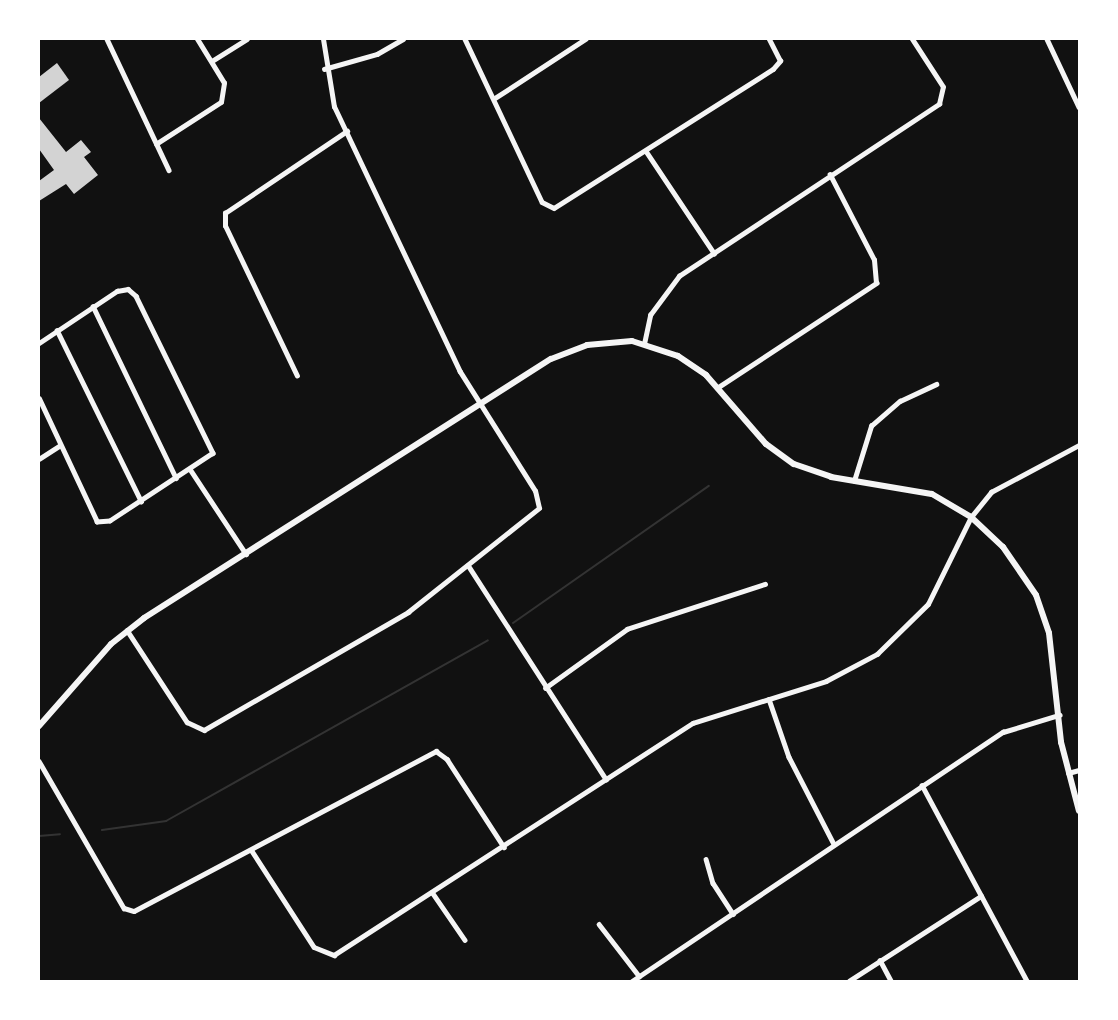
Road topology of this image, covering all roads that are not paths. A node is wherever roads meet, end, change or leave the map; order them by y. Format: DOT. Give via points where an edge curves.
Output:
graph roads {
  1 [pos="107,39"];
  2 [pos="197,39"];
  3 [pos="247,39"];
  4 [pos="323,39"];
  5 [pos="403,39"];
  6 [pos="465,39"];
  7 [pos="585,39"];
  8 [pos="769,39"];
  9 [pos="912,39"];
  10 [pos="1047,39"];
  11 [pos="212,61"];
  12 [pos="324,69"];
  13 [pos="495,98"];
  14 [pos="1079,107"];
  15 [pos="347,131"];
  16 [pos="156,144"];
  17 [pos="646,151"];
  18 [pos="169,170"];
  19 [pos="830,175"];
  20 [pos="714,253"];
  21 [pos="93,306"];
  22 [pos="57,330"];
  23 [pos="39,343"];
  24 [pos="644,344"];
  25 [pos="297,376"];
  26 [pos="936,384"];
  27 [pos="717,387"];
  28 [pos="39,399"];
  29 [pos="479,406"];
  30 [pos="59,446"];
  31 [pos="1079,446"];
  32 [pos="39,459"];
  33 [pos="190,469"];
  34 [pos="176,478"];
  35 [pos="854,481"];
  36 [pos="141,501"];
  37 [pos="971,517"];
  38 [pos="246,554"];
  39 [pos="468,565"];
  40 [pos="765,584"];
  41 [pos="127,630"];
  42 [pos="545,688"];
  43 [pos="769,699"];
  44 [pos="1059,715"];
  45 [pos="39,726"];
  46 [pos="39,761"];
  47 [pos="1079,771"];
  48 [pos="1068,773"];
  49 [pos="606,779"];
  50 [pos="922,785"];
  51 [pos="1079,811"];
  52 [pos="834,844"];
  53 [pos="504,847"];
  54 [pos="252,850"];
  55 [pos="706,859"];
  56 [pos="432,892"];
  57 [pos="981,896"];
  58 [pos="733,914"];
  59 [pos="599,924"];
  60 [pos="465,940"];
  61 [pos="880,960"];
  62 [pos="639,976"];
  63 [pos="632,981"];
  64 [pos="849,981"];
  65 [pos="891,981"];
  66 [pos="1026,981"];
  1 -- 16 [label="street"];
  2 -- 11 [label="street"];
  3 -- 11 [label="street"];
  4 -- 12 [label="street"];
  5 -- 12 [label="street" via="377,54"];
  6 -- 13 [label="street"];
  7 -- 13 [label="street"];
  8 -- 17 [label="street" via="779,56 777,65"];
  9 -- 19 [label="street" via="943,87 943,99"];
  10 -- 14 [label="street"];
  11 -- 16 [label="street" via="224,83 221,102"];
  12 -- 15 [label="street"];
  13 -- 17 [label="street" via="542,202 550,208 565,204"];
  15 -- 25 [label="street" via="225,213 225,226"];
  15 -- 29 [label="street"];
  16 -- 18 [label="street"];
  17 -- 20 [label="street"];
  19 -- 20 [label="street"];
  19 -- 27 [label="street" via="874,260 876,283"];
  20 -- 24 [label="street" via="668,286 650,315"];
  21 -- 22 [label="street"];
  21 -- 33 [label="street" via="117,291 136,296 213,453"];
  21 -- 34 [label="street"];
  22 -- 23 [label="street"];
  22 -- 36 [label="street"];
  24 -- 27 [label="street" via="689,362"];
  24 -- 29 [label="street" via="604,342 566,351"];
  26 -- 35 [label="street" via="900,401 871,426"];
  27 -- 35 [label="street" via="776,452 817,474"];
  28 -- 30 [label="street"];
  29 -- 38 [label="street"];
  29 -- 39 [label="street" via="535,491 539,508"];
  30 -- 32 [label="street"];
  30 -- 36 [label="street" via="97,522 110,521"];
  31 -- 37 [label="street" via="1006,480"];
  33 -- 34 [label="street"];
  33 -- 38 [label="street"];
  34 -- 36 [label="street"];
  35 -- 37 [label="street" via="915,487"];
  37 -- 43 [label="street" via="928,604 889,645 826,681"];
  37 -- 44 [label="street" via="1003,547 1035,595 1052,647"];
  38 -- 41 [label="street"];
  39 -- 41 [label="street" via="393,622 204,730 188,722"];
  39 -- 42 [label="street"];
  40 -- 42 [label="street" via="627,629"];
  41 -- 45 [label="street"];
  42 -- 49 [label="street"];
  43 -- 49 [label="street" via="693,723"];
  43 -- 52 [label="street" via="789,757"];
  44 -- 48 [label="street"];
  44 -- 50 [label="street" via="1003,732"];
  46 -- 54 [label="street" via="123,908 143,909"];
  47 -- 48 [label="street"];
  48 -- 51 [label="street"];
  49 -- 53 [label="street"];
  50 -- 52 [label="street"];
  50 -- 57 [label="street"];
  52 -- 58 [label="street"];
  53 -- 54 [label="street" via="447,759 436,751"];
  53 -- 56 [label="street"];
  54 -- 56 [label="street" via="314,947 329,955"];
  55 -- 58 [label="street" via="713,883"];
  56 -- 60 [label="street"];
  57 -- 61 [label="street"];
  57 -- 66 [label="street"];
  58 -- 62 [label="street"];
  59 -- 62 [label="street"];
  61 -- 64 [label="street"];
  61 -- 65 [label="street"];
  62 -- 63 [label="street"];
}
